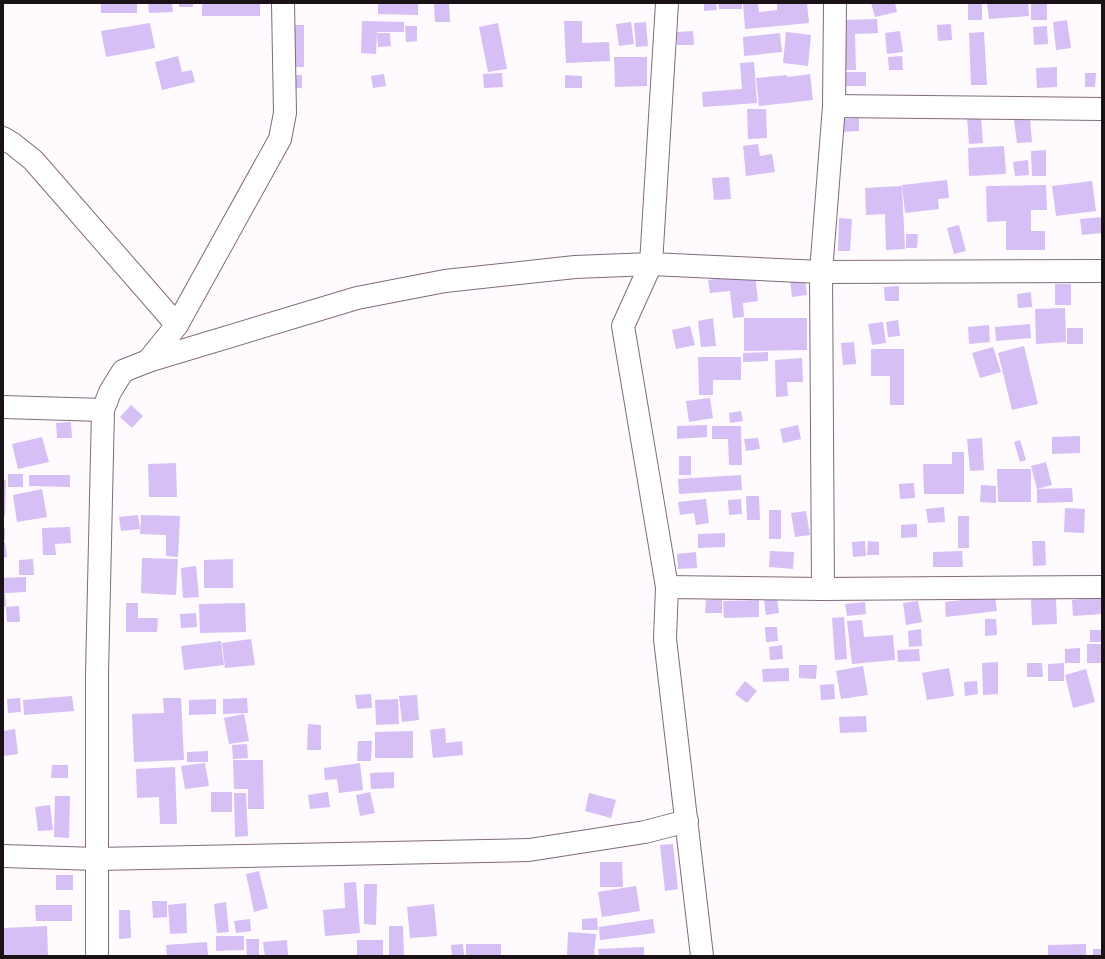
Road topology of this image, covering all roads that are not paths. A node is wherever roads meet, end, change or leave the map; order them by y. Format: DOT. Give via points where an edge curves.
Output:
graph roads {
  1 [pos="283,3"];
  2 [pos="666,3"];
  3 [pos="835,3"];
  4 [pos="834,106"];
  5 [pos="1102,109"];
  6 [pos="3,138"];
  7 [pos="651,264"];
  8 [pos="1102,271"];
  9 [pos="821,272"];
  10 [pos="177,325"];
  11 [pos="148,361"];
  12 [pos="3,407"];
  13 [pos="103,410"];
  14 [pos="666,587"];
  15 [pos="1102,587"];
  16 [pos="823,590"];
  17 [pos="687,821"];
  18 [pos="3,856"];
  19 [pos="97,859"];
  20 [pos="97,956"];
  21 [pos="702,956"];
  1 -- 10 [label="street" via="286,113 280,139"];
  2 -- 7 [label="street"];
  3 -- 4 [label="street"];
  4 -- 5 [label="street"];
  4 -- 9 [label="street"];
  6 -- 10 [label="street" via="33,160"];
  7 -- 9 [label="street"];
  7 -- 11 [label="street" via="575,267 444,281 357,298"];
  7 -- 14 [label="street" via="623,326"];
  8 -- 9 [label="street"];
  9 -- 16 [label="street"];
  10 -- 11 [label="street"];
  11 -- 13 [label="street" via="123,371"];
  12 -- 13 [label="street"];
  13 -- 19 [label="street" via="97,674"];
  14 -- 16 [label="street"];
  14 -- 17 [label="street" via="665,639"];
  15 -- 16 [label="street"];
  17 -- 19 [label="street" via="645,832 529,850"];
  17 -- 21 [label="street"];
  18 -- 19 [label="street"];
  19 -- 20 [label="street"];
}
